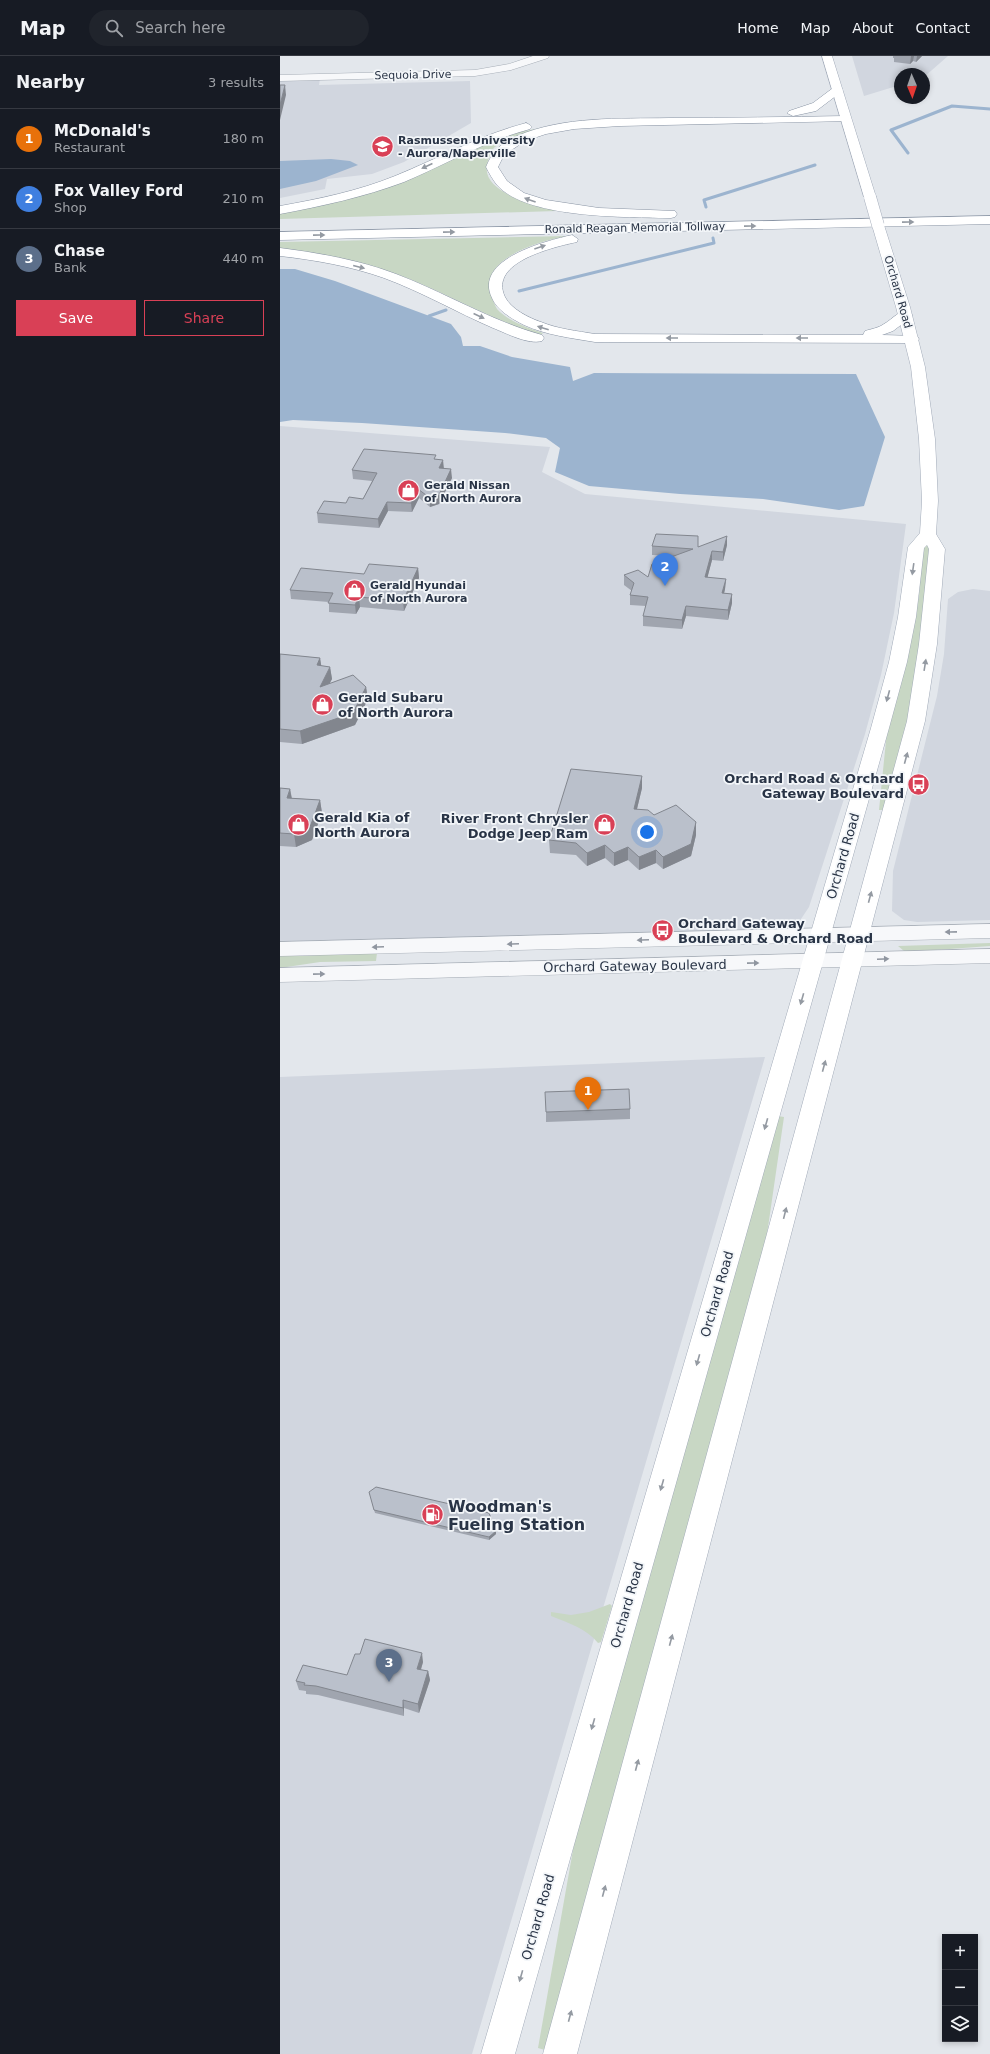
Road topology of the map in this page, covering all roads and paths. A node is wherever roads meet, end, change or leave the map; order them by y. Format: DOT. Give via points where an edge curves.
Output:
graph roads {
  1 [pos="544,56"];
  2 [pos="827,56"];
  3 [pos="280,78"];
  4 [pos="837,90"];
  5 [pos="782,114"];
  6 [pos="844,117"];
  7 [pos="802,120"];
  8 [pos="850,133"];
  9 [pos="990,209"];
  10 [pos="280,210"];
  11 [pos="694,216"];
  12 [pos="990,220"];
  13 [pos="280,225"];
  14 [pos="711,226"];
  15 [pos="280,236"];
  16 [pos="280,252"];
  17 [pos="906,315"];
  18 [pos="848,338"];
  19 [pos="913,343"];
  20 [pos="928,534"];
  21 [pos="990,931"];
  22 [pos="821,935"];
  23 [pos="856,947"];
  24 [pos="280,949"];
  25 [pos="990,956"];
  26 [pos="813,962"];
  27 [pos="280,975"];
  28 [pos="498,2054"];
  29 [pos="560,2054"];
  1 -- 3 [label="street, Sequoia Drive" via="511,67 475,73"];
  2 -- 4 [label="main road, Orchard Road"];
  4 -- 5 [label="main road" via="813,109"];
  4 -- 6 [label="main road, Orchard Road"];
  5 -- 6 [label="main road"];
  5 -- 10 [label="main road, one-way" via="610,117 558,121 525,127 492,136 399,179 328,200"];
  6 -- 7 [label="main road"];
  6 -- 8 [label="main road, Orchard Road"];
  7 -- 8 [label="main road"];
  11 -- 7 [label="main road, one-way" via="547,205 507,189 496,178 492,167 495,158 513,143 534,134 562,128 624,123"];
  8 -- 17 [label="main road, Orchard Road, bridge"];
  9 -- 11 [label="main road, Ronald Reagan Memorial Tollway"];
  11 -- 13 [label="main road, Ronald Reagan Memorial Tollway"];
  14 -- 12 [label="main road, Ronald Reagan Memorial Tollway, one-way"];
  15 -- 14 [label="main road, Ronald Reagan Memorial Tollway, one-way"];
  18 -- 14 [label="main road, one-way" via="632,338 576,335 549,330 520,318 504,305 496,292 497,278 507,265 540,246 577,238"];
  16 -- 19 [label="main road, one-way" via="337,261 388,275 503,327 562,344 633,348"];
  17 -- 18 [label="main road" via="879,332"];
  17 -- 19 [label="main road, Orchard Road"];
  18 -- 19 [label="main road"];
  19 -- 20 [label="main road, Orchard Road" via="922,388 927,439 930,501"];
  20 -- 22 [label="main road, Orchard Road, one-way" via="916,547 898,662"];
  23 -- 20 [label="main road, one-way" via="916,721 928,644 937,549"];
  21 -- 23 [label="street, Orchard Gateway Boulevard, one-way"];
  22 -- 23 [label="street, Orchard Gateway Boulevard"];
  22 -- 24 [label="street, Orchard Gateway Boulevard, one-way"];
  22 -- 26 [label="main road, Orchard Road"];
  23 -- 25 [label="street, Orchard Gateway Boulevard, one-way"];
  23 -- 26 [label="street, Orchard Gateway Boulevard"];
  29 -- 23 [label="main road, one-way"];
  27 -- 26 [label="street, Orchard Gateway Boulevard, one-way"];
  26 -- 28 [label="main road, Orchard Road, one-way"];
}
